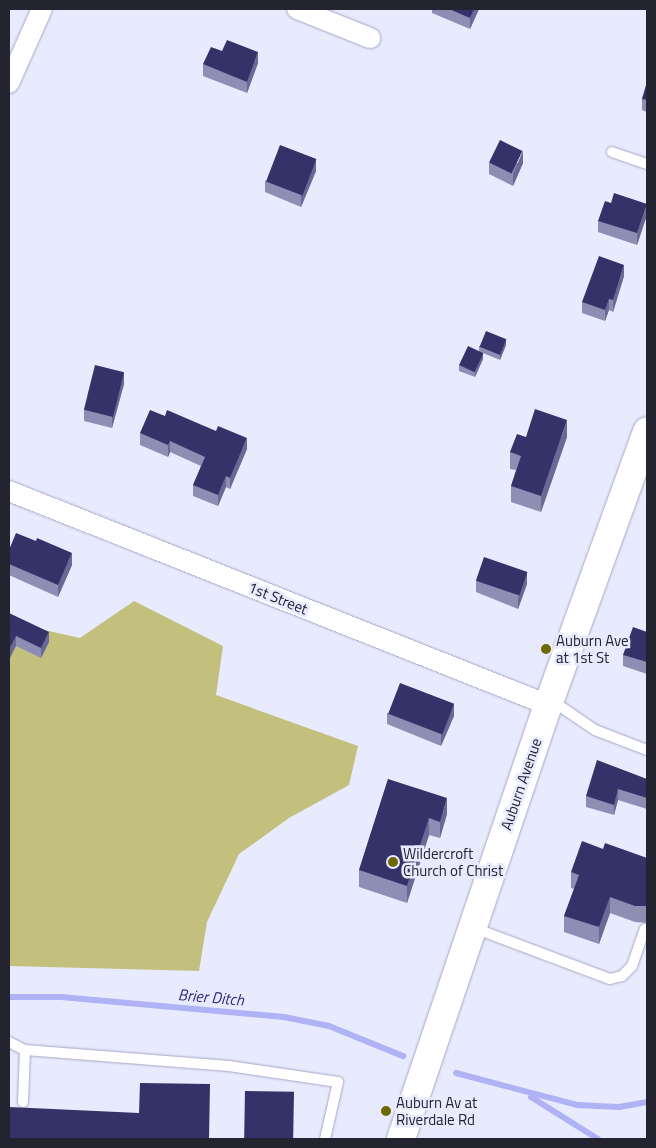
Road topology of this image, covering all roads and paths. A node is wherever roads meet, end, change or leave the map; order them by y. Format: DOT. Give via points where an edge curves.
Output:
graph roads {
  1 [pos="42,9"];
  2 [pos="297,9"];
  3 [pos="370,38"];
  4 [pos="9,83"];
  5 [pos="612,152"];
  6 [pos="647,164"];
  7 [pos="644,448"];
  8 [pos="9,491"];
  9 [pos="549,702"];
  10 [pos="647,750"];
  11 [pos="473,928"];
  12 [pos="645,929"];
  13 [pos="9,1042"];
  14 [pos="25,1050"];
  15 [pos="24,1102"];
  16 [pos="325,1139"];
  17 [pos="401,1139"];
  1 -- 4 [label="street"];
  2 -- 3 [label="street"];
  5 -- 6 [label="lane"];
  7 -- 9 [label="street, Auburn Avenue"];
  8 -- 9 [label="street, 1st Street"];
  9 -- 10 [label="lane" via="595,730"];
  9 -- 11 [label="street, Auburn Avenue"];
  11 -- 12 [label="lane" via="610,979 622,976 632,966"];
  11 -- 17 [label="street, Auburn Avenue"];
  13 -- 14 [label="lane"];
  14 -- 15 [label="lane"];
  14 -- 16 [label="lane" via="229,1066 338,1082"];
}
